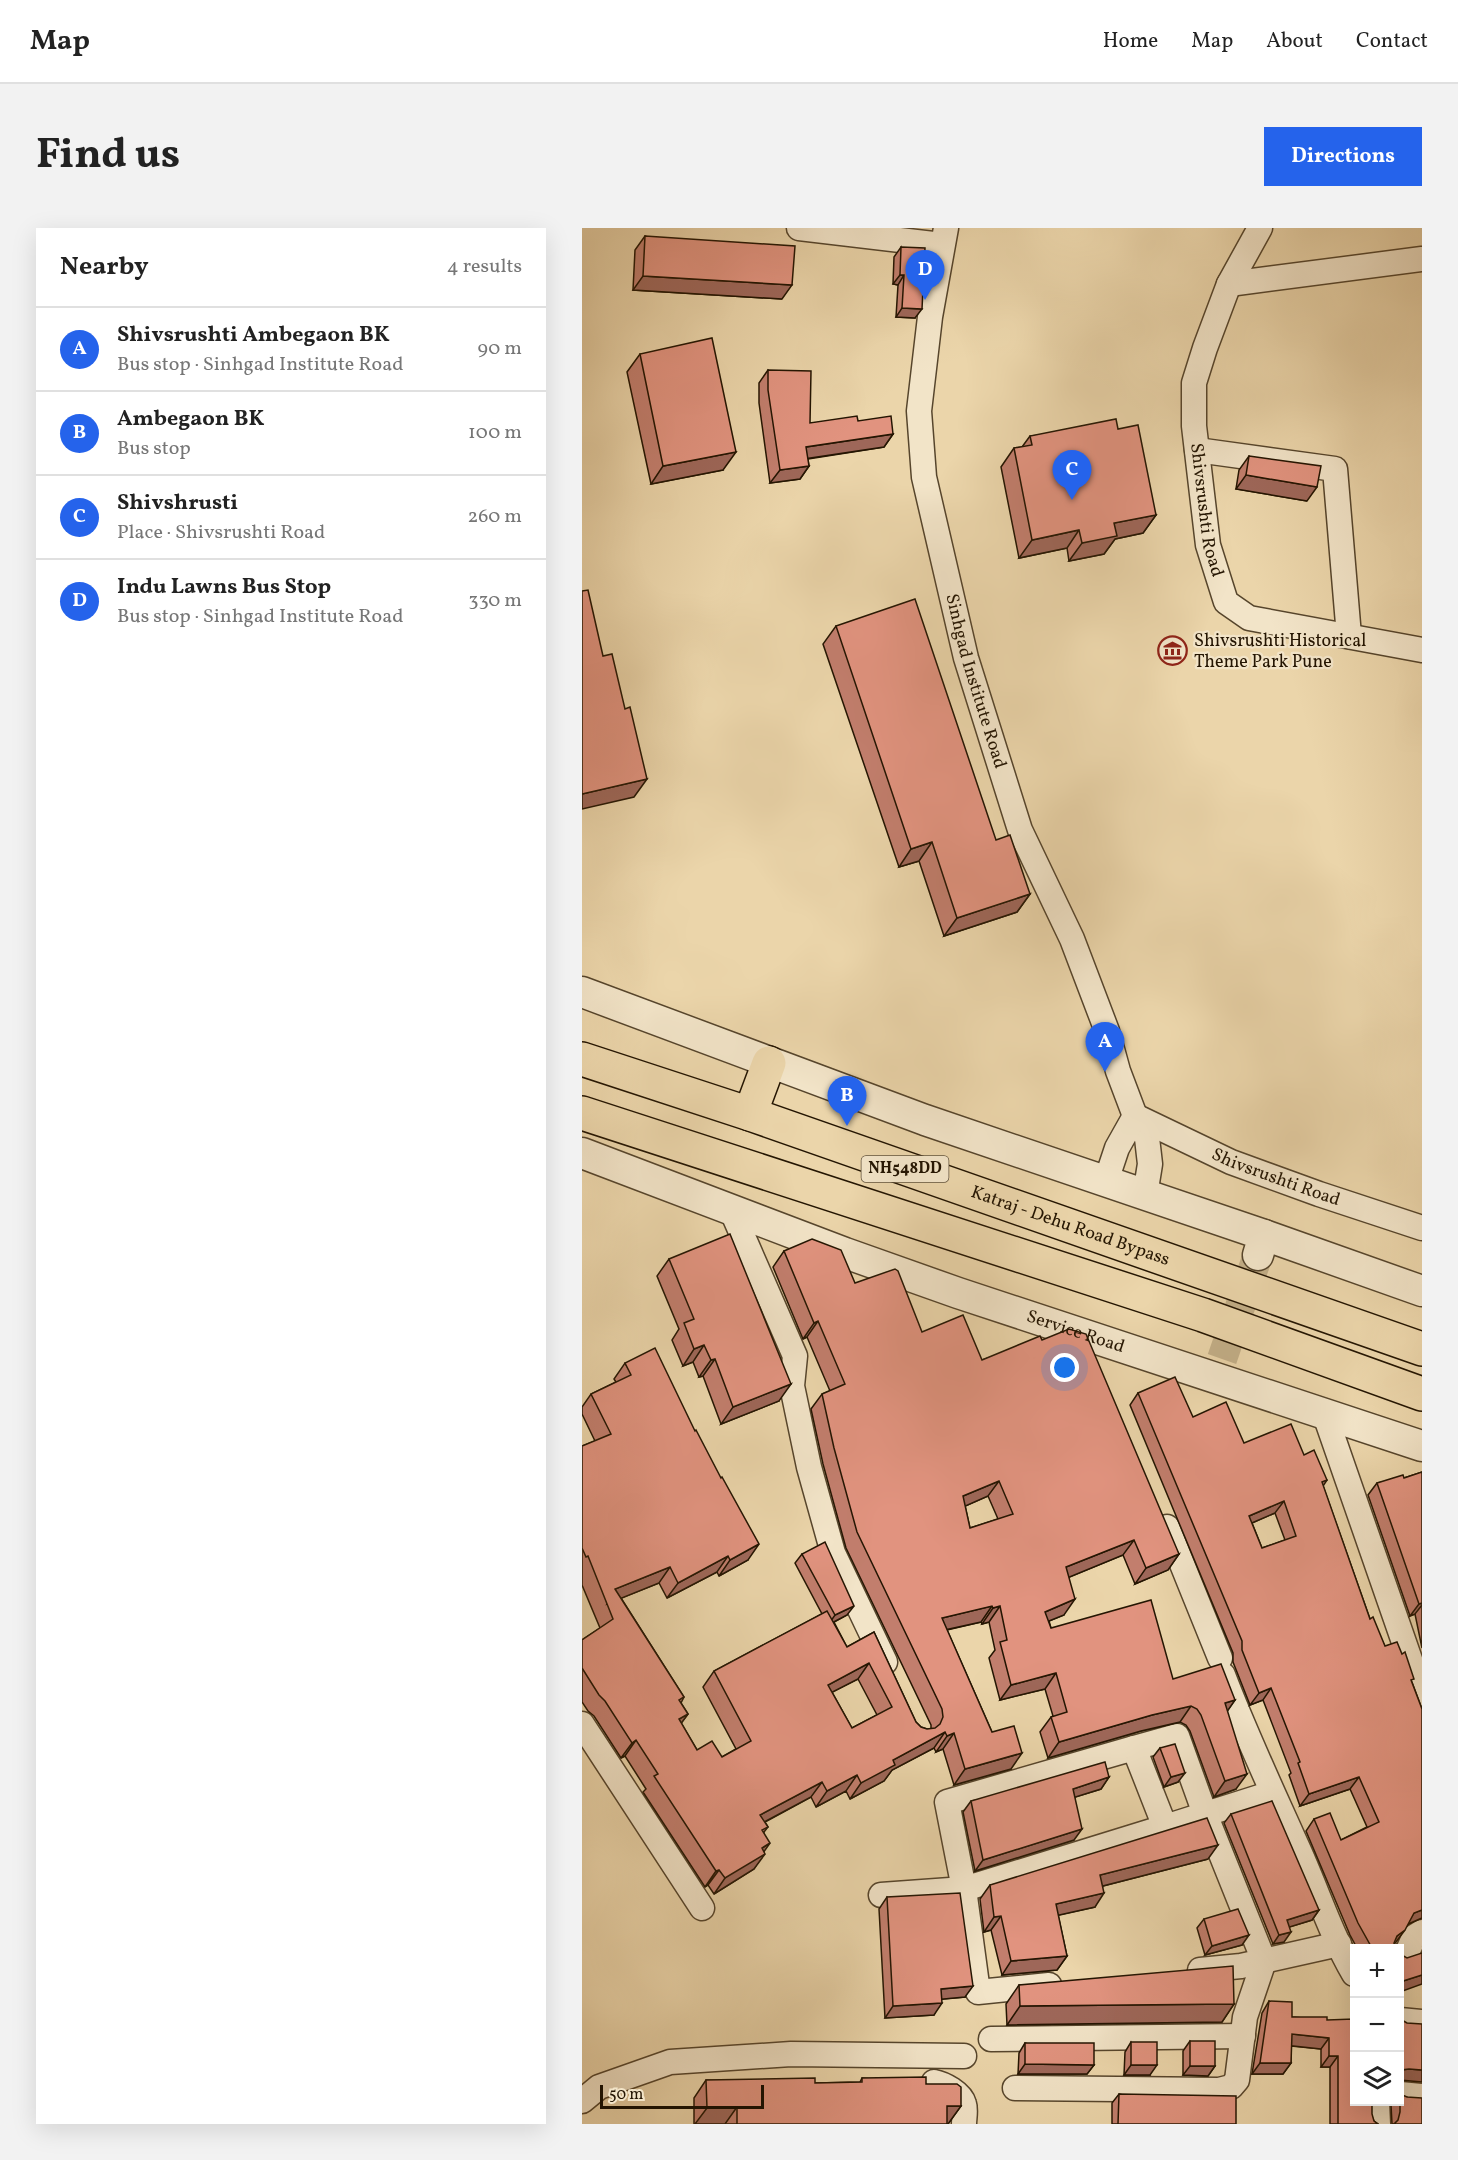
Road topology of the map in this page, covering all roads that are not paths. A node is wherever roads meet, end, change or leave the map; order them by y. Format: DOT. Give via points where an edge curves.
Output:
graph roads {
  1 [pos="799,228"];
  2 [pos="1260,228"];
  3 [pos="944,237"];
  4 [pos="1422,259"];
  5 [pos="1229,284"];
  6 [pos="1197,450"];
  7 [pos="1349,636"];
  8 [pos="1422,650"];
  9 [pos="582,992"];
  10 [pos="582,1059"];
  11 [pos="769,1063"];
  12 [pos="582,1113"];
  13 [pos="750,1114"];
  14 [pos="1135,1116"];
  15 [pos="582,1153"];
  16 [pos="1106,1181"];
  17 [pos="1145,1195"];
  18 [pos="731,1209"];
  19 [pos="1422,1228"];
  20 [pos="1422,1291"];
  21 [pos="1083,1333"];
  22 [pos="1422,1349"];
  23 [pos="1097,1365"];
  24 [pos="1422,1394"];
  25 [pos="1325,1414"];
  26 [pos="1422,1446"];
  27 [pos="1160,1511"];
  28 [pos="1415,1652"];
  29 [pos="893,1679"];
  30 [pos="1422,1694"];
  31 [pos="582,1724"];
  32 [pos="1134,1748"];
  33 [pos="1272,1792"];
  34 [pos="1205,1814"];
  35 [pos="1165,1827"];
  36 [pos="964,1889"];
  37 [pos="881,1894"];
  38 [pos="702,1908"];
  39 [pos="1422,1932"];
  40 [pos="1339,1944"];
  41 [pos="1404,1954"];
  42 [pos="1264,1961"];
  43 [pos="1350,1964"];
  44 [pos="1173,1973"];
  45 [pos="1070,1983"];
  46 [pos="1404,2020"];
  47 [pos="1422,2022"];
  48 [pos="1243,2036"];
  49 [pos="991,2038"];
  50 [pos="964,2056"];
  51 [pos="934,2082"];
  52 [pos="1015,2088"];
  53 [pos="1404,2094"];
  54 [pos="1422,2096"];
  55 [pos="582,2101"];
  56 [pos="1377,2106"];
  57 [pos="964,2124"];
  58 [pos="1378,2124"];
  1 -- 3 [label="street"];
  2 -- 5 [label="street, Shivsrushti Road"];
  3 -- 14 [label="street, Sinhgad Institute Road" via="919,411 924,477 939,549 966,658 1020,830 1072,939"];
  4 -- 5 [label="street"];
  5 -- 6 [label="street, Shivsrushti Road" via="1194,383"];
  6 -- 7 [label="street, Shivsrushti Road" via="1208,545 1226,602 1249,618"];
  6 -- 7 [label="street" via="1335,469"];
  7 -- 8 [label="street, Shivsrushti Road"];
  9 -- 11 [label="street"];
  10 -- 13 [label="highway, Katraj - Dehu Road Bypass / NH548DD"];
  11 -- 13 [label="highway"];
  11 -- 16 [label="street"];
  12 -- 24 [label="highway, NH548DD" via="1203,1315"];
  13 -- 22 [label="highway, Katraj - Dehu Road Bypass / NH548DD"];
  14 -- 16 [label="street" via="1117,1148"];
  14 -- 17 [label="street, Sinhgad Institute Road" via="1147,1138 1150,1164"];
  14 -- 19 [label="street, Shivsrushti Road" via="1231,1162"];
  15 -- 18 [label="street, Service Road"];
  16 -- 17 [label="street"];
  17 -- 20 [label="street" via="1261,1245"];
  18 -- 21 [label="street, Service Road" via="958,1293"];
  18 -- 29 [label="street" via="795,1356 792,1386 808,1467 833,1553"];
  21 -- 23 [label="street"];
  21 -- 25 [label="street, Service Road" via="1219,1368"];
  25 -- 26 [label="street, Service Road"];
  25 -- 28 [label="street"];
  27 -- 33 [label="street"];
  28 -- 30 [label="street"];
  31 -- 38 [label="street"];
  32 -- 34 [label="street" via="1177,1736"];
  32 -- 35 [label="street"];
  32 -- 36 [label="street" via="947,1802"];
  33 -- 34 [label="street"];
  33 -- 40 [label="street"];
  34 -- 35 [label="street"];
  34 -- 42 [label="street"];
  35 -- 36 [label="street"];
  36 -- 37 [label="street"];
  36 -- 45 [label="street" via="978,1992"];
  39 -- 41 [label="street" via="1414,1937"];
  40 -- 42 [label="street"];
  40 -- 43 [label="street"];
  42 -- 44 [label="street"];
  42 -- 48 [label="street" via="1249,2003"];
  46 -- 47 [label="street"];
  48 -- 49 [label="street"];
  48 -- 52 [label="street" via="1237,2080 1231,2087 1219,2090"];
  50 -- 55 [label="street" via="790,2054 670,2062 599,2087"];
  51 -- 57 [label="street" via="958,2095 964,2104"];
  53 -- 54 [label="street"];
  56 -- 58 [label="street"];
}
